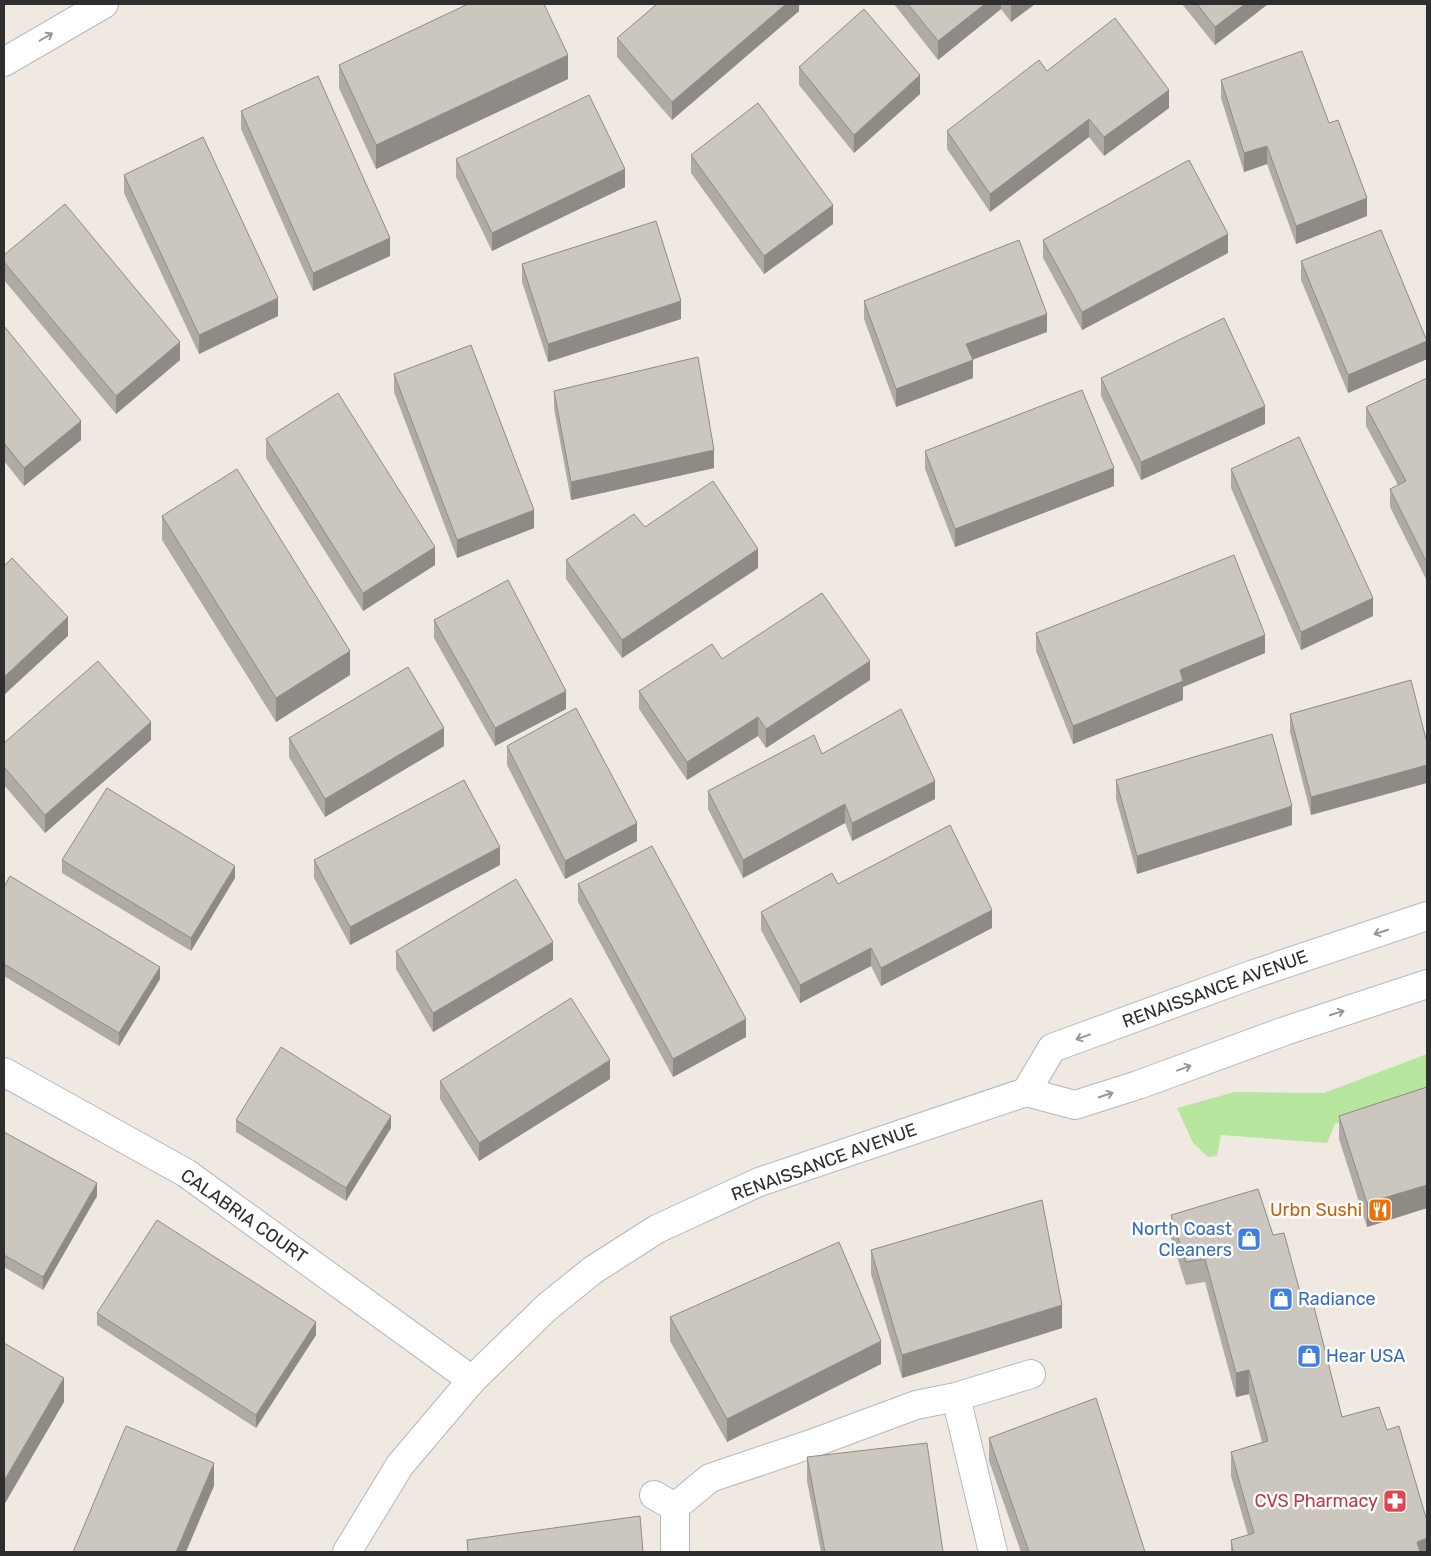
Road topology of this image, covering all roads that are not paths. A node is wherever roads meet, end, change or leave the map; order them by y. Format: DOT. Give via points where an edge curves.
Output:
graph roads {
  1 [pos="104,4"];
  2 [pos="4,62"];
  3 [pos="1427,916"];
  4 [pos="1427,984"];
  5 [pos="4,1072"];
  6 [pos="1026,1092"];
  7 [pos="1032,1374"];
  8 [pos="472,1380"];
  9 [pos="956,1398"];
  10 [pos="347,1552"];
  11 [pos="675,1552"];
  12 [pos="993,1552"];
  2 -- 1 [label="street, one-way"];
  3 -- 6 [label="street, RENAISSANCE AVENUE, one-way" via="1254,974 1052,1048"];
  6 -- 4 [label="street, one-way" via="1075,1105"];
  5 -- 8 [label="street, CALABRIA COURT" via="186,1173"];
  6 -- 8 [label="street, RENAISSANCE AVENUE" via="759,1182 657,1229 593,1270 547,1307"];
  7 -- 9 [label="street"];
  8 -- 10 [label="street, RENAISSANCE AVENUE" via="400,1464"];
  9 -- 11 [label="street" via="916,1405 710,1478 664,1501"];
  9 -- 12 [label="street"];
}
